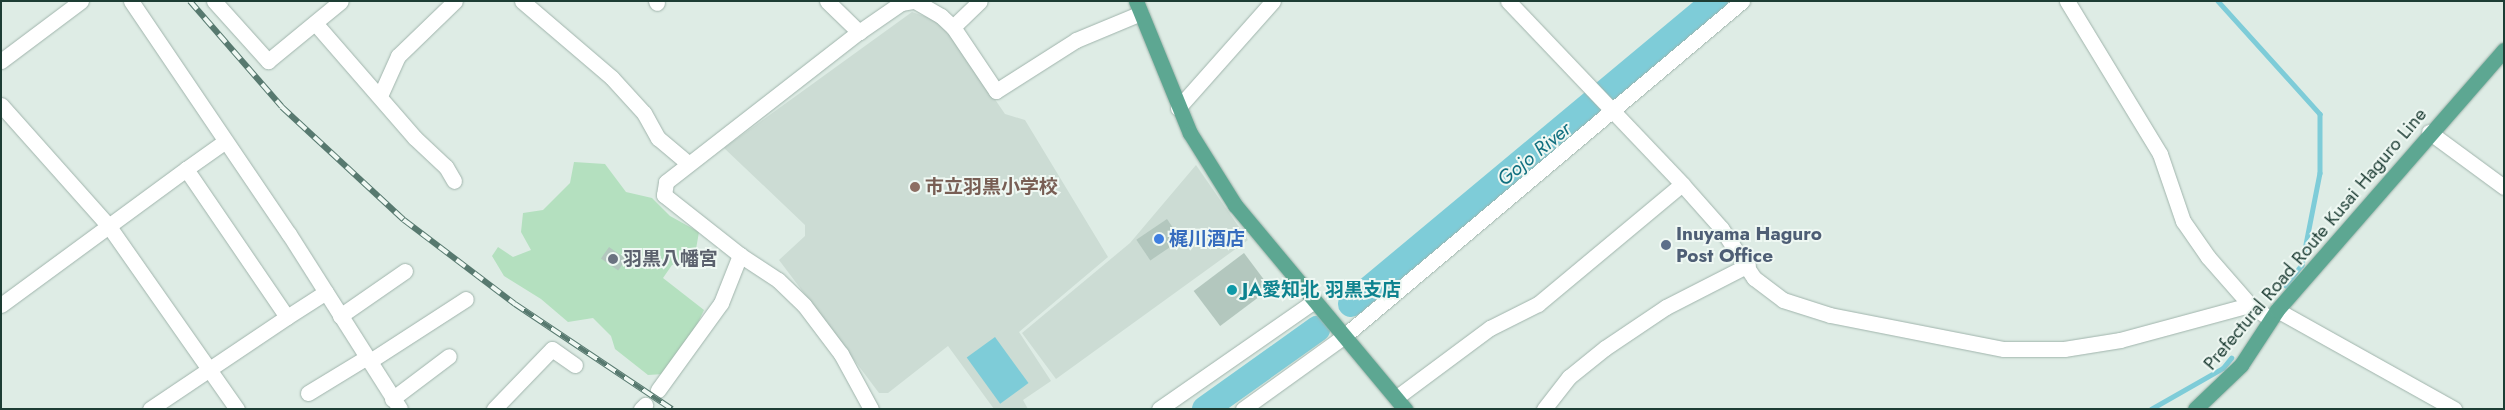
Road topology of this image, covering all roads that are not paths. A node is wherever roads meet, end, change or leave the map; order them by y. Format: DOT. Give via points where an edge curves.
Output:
graph roads {
  1 [pos="80,1"];
  2 [pos="131,1"];
  3 [pos="214,1"];
  4 [pos="340,1"];
  5 [pos="455,1"];
  6 [pos="522,1"];
  7 [pos="826,1"];
  8 [pos="914,1"];
  9 [pos="980,1"];
  10 [pos="1272,1"];
  11 [pos="1508,1"];
  12 [pos="1742,1"];
  13 [pos="2067,1"];
  14 [pos="1138,7"];
  15 [pos="314,23"];
  16 [pos="953,27"];
  17 [pos="859,32"];
  18 [pos="2504,50"];
  19 [pos="1,60"];
  20 [pos="380,96"];
  21 [pos="1,104"];
  22 [pos="1178,108"];
  23 [pos="1612,111"];
  24 [pos="2429,132"];
  25 [pos="224,142"];
  26 [pos="689,164"];
  27 [pos="186,169"];
  28 [pos="454,182"];
  29 [pos="1682,184"];
  30 [pos="2504,187"];
  31 [pos="108,225"];
  32 [pos="740,255"];
  33 [pos="1748,265"];
  34 [pos="405,271"];
  35 [pos="326,292"];
  36 [pos="466,299"];
  37 [pos="1313,302"];
  38 [pos="1,305"];
  39 [pos="2250,305"];
  40 [pos="2274,314"];
  41 [pos="340,316"];
  42 [pos="287,317"];
  43 [pos="1343,337"];
  44 [pos="449,356"];
  45 [pos="369,359"];
  46 [pos="575,365"];
  47 [pos="209,369"];
  48 [pos="658,390"];
  49 [pos="308,392"];
  50 [pos="1401,403"];
  51 [pos="396,404"];
  52 [pos="150,409"];
  53 [pos="237,409"];
  54 [pos="494,409"];
  55 [pos="871,409"];
  56 [pos="1159,409"];
  57 [pos="1243,409"];
  58 [pos="1544,409"];
  59 [pos="2195,409"];
  60 [pos="2454,409"];
  1 -- 19 [label="street"];
  2 -- 25 [label="street"];
  3 -- 15 [label="street" via="268,61"];
  4 -- 15 [label="street"];
  5 -- 20 [label="street" via="398,56"];
  6 -- 26 [label="street" via="612,78 644,113 658,138"];
  7 -- 17 [label="street"];
  8 -- 16 [label="street"];
  8 -- 17 [label="street" via="901,3"];
  9 -- 16 [label="street"];
  10 -- 22 [label="street"];
  11 -- 23 [label="street"];
  12 -- 23 [label="street"];
  13 -- 39 [label="street" via="2160,154 2183,221 2208,257"];
  14 -- 16 [label="street" via="1076,40 996,92"];
  14 -- 22 [label="main road"];
  15 -- 20 [label="street"];
  17 -- 26 [label="street"];
  18 -- 24 [label="main road, Prefectural Road Route Kusai Haguro Line"];
  20 -- 28 [label="street" via="446,167"];
  21 -- 31 [label="street"];
  22 -- 37 [label="main road" via="1234,205"];
  23 -- 29 [label="street"];
  23 -- 43 [label="street"];
  24 -- 30 [label="street"];
  24 -- 40 [label="main road, Prefectural Road Route Kusai Haguro Line" via="2345,235"];
  25 -- 27 [label="street"];
  25 -- 35 [label="street"];
  26 -- 32 [label="street" via="666,182 664,195"];
  27 -- 31 [label="street"];
  27 -- 42 [label="street"];
  29 -- 33 [label="street"];
  29 -- 50 [label="street" via="1538,304 1490,328"];
  31 -- 38 [label="street"];
  31 -- 47 [label="street"];
  32 -- 48 [label="street" via="721,303"];
  32 -- 55 [label="street" via="778,280 804,305 841,354"];
  33 -- 39 [label="street" via="1763,286 1803,308 2004,349 2064,350 2120,340"];
  33 -- 58 [label="street" via="1666,307 1597,353 1569,377"];
  34 -- 41 [label="street"];
  35 -- 41 [label="street"];
  35 -- 42 [label="street"];
  36 -- 45 [label="street"];
  37 -- 43 [label="main road"];
  37 -- 56 [label="street"];
  39 -- 40 [label="street"];
  40 -- 59 [label="main road, Prefectural Road Route Kusai Haguro Line" via="2241,364"];
  40 -- 60 [label="street"];
  41 -- 45 [label="street"];
  42 -- 47 [label="street"];
  43 -- 50 [label="main road"];
  43 -- 57 [label="street"];
  44 -- 51 [label="street"];
  45 -- 49 [label="street"];
  45 -- 51 [label="street"];
  46 -- 54 [label="street" via="552,349"];
  47 -- 52 [label="street"];
  47 -- 53 [label="street"];
}
